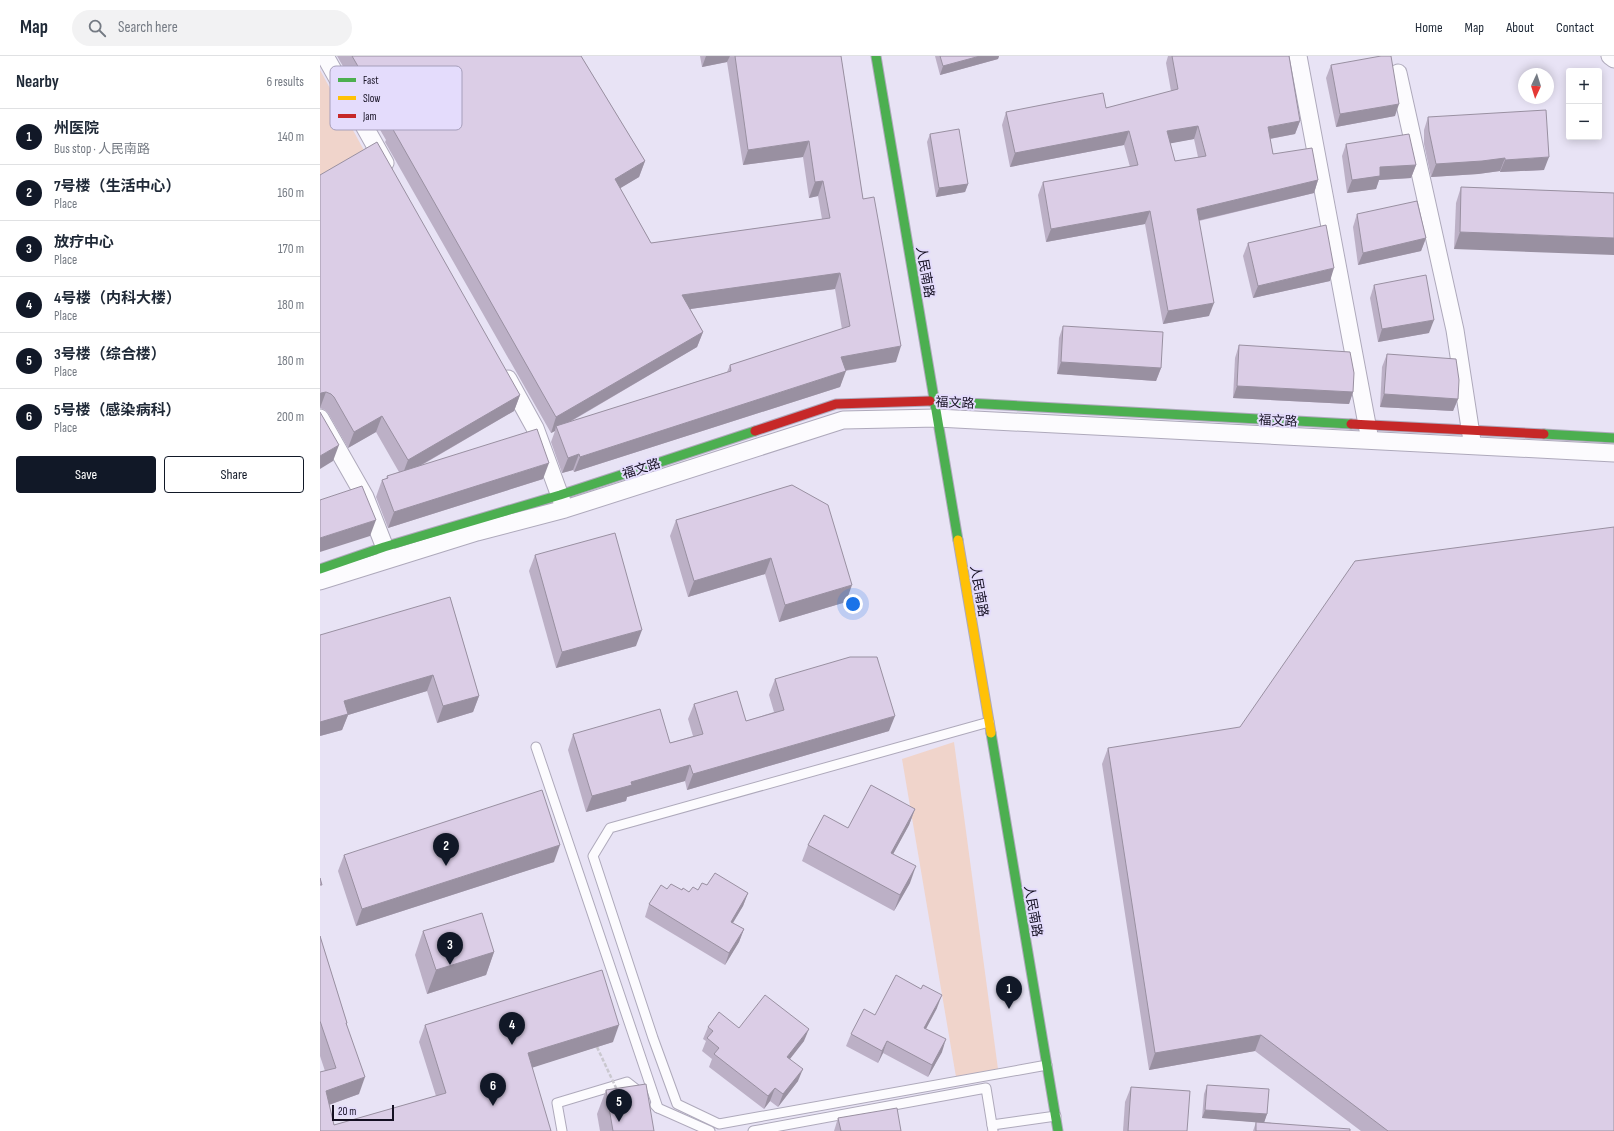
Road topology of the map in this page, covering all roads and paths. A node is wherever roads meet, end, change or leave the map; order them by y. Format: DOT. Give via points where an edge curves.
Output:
graph roads {
  1 [pos="325,56"];
  2 [pos="876,56"];
  3 [pos="1298,56"];
  4 [pos="1610,56"];
  5 [pos="1614,59"];
  6 [pos="331,66"];
  7 [pos="1398,72"];
  8 [pos="367,130"];
  9 [pos="391,173"];
  10 [pos="500,366"];
  11 [pos="934,401"];
  12 [pos="320,418"];
  13 [pos="937,418"];
  14 [pos="1368,432"];
  15 [pos="1472,437"];
  16 [pos="1614,438"];
  17 [pos="1614,453"];
  18 [pos="563,502"];
  19 [pos="386,553"];
  20 [pos="320,569"];
  21 [pos="320,581"];
  22 [pos="989,722"];
  23 [pos="536,747"];
  24 [pos="597,1047"];
  25 [pos="1047,1065"];
  26 [pos="619,1095"];
  27 [pos="658,1108"];
  28 [pos="1056,1116"];
  29 [pos="799,1127"];
  30 [pos="992,1128"];
  31 [pos="562,1131"];
  32 [pos="710,1131"];
  33 [pos="753,1131"];
  34 [pos="1058,1131"];
  1 -- 6 [label="street"];
  2 -- 11 [label="main road, 人民南路"];
  3 -- 14 [label="street"];
  4 -- 5 [label="street"];
  7 -- 15 [label="street" via="1455,330"];
  8 -- 9 [label="street"];
  10 -- 18 [label="street" via="535,428"];
  11 -- 13 [label="main road, 人民南路"];
  11 -- 14 [label="main road, 福文路"];
  11 -- 18 [label="main road, 福文路" via="836,404"];
  12 -- 19 [label="street" via="365,497"];
  13 -- 14 [label="street, 福文路"];
  13 -- 18 [label="street, 福文路" via="843,420"];
  13 -- 22 [label="main road, 人民南路"];
  14 -- 15 [label="street, 福文路"];
  15 -- 16 [label="main road, 福文路"];
  15 -- 17 [label="street, 福文路"];
  18 -- 19 [label="street, 福文路" via="477,532"];
  19 -- 20 [label="main road, 福文路"];
  19 -- 21 [label="street, 福文路"];
  22 -- 25 [label="main road, 人民南路"];
  22 -- 25 [label="lane" via="610,828 593,856 677,1104 712,1121 719,1124"];
  23 -- 27 [label="lane"];
  24 -- 26 [label="path, bridge"];
  25 -- 28 [label="main road, 人民南路"];
  27 -- 31 [label="lane" via="627,1082 557,1103"];
  27 -- 32 [label="lane"];
  28 -- 30 [label="lane"];
  28 -- 34 [label="main road, 人民南路"];
  29 -- 30 [label="lane" via="986,1088"];
  29 -- 33 [label="lane"];
}
